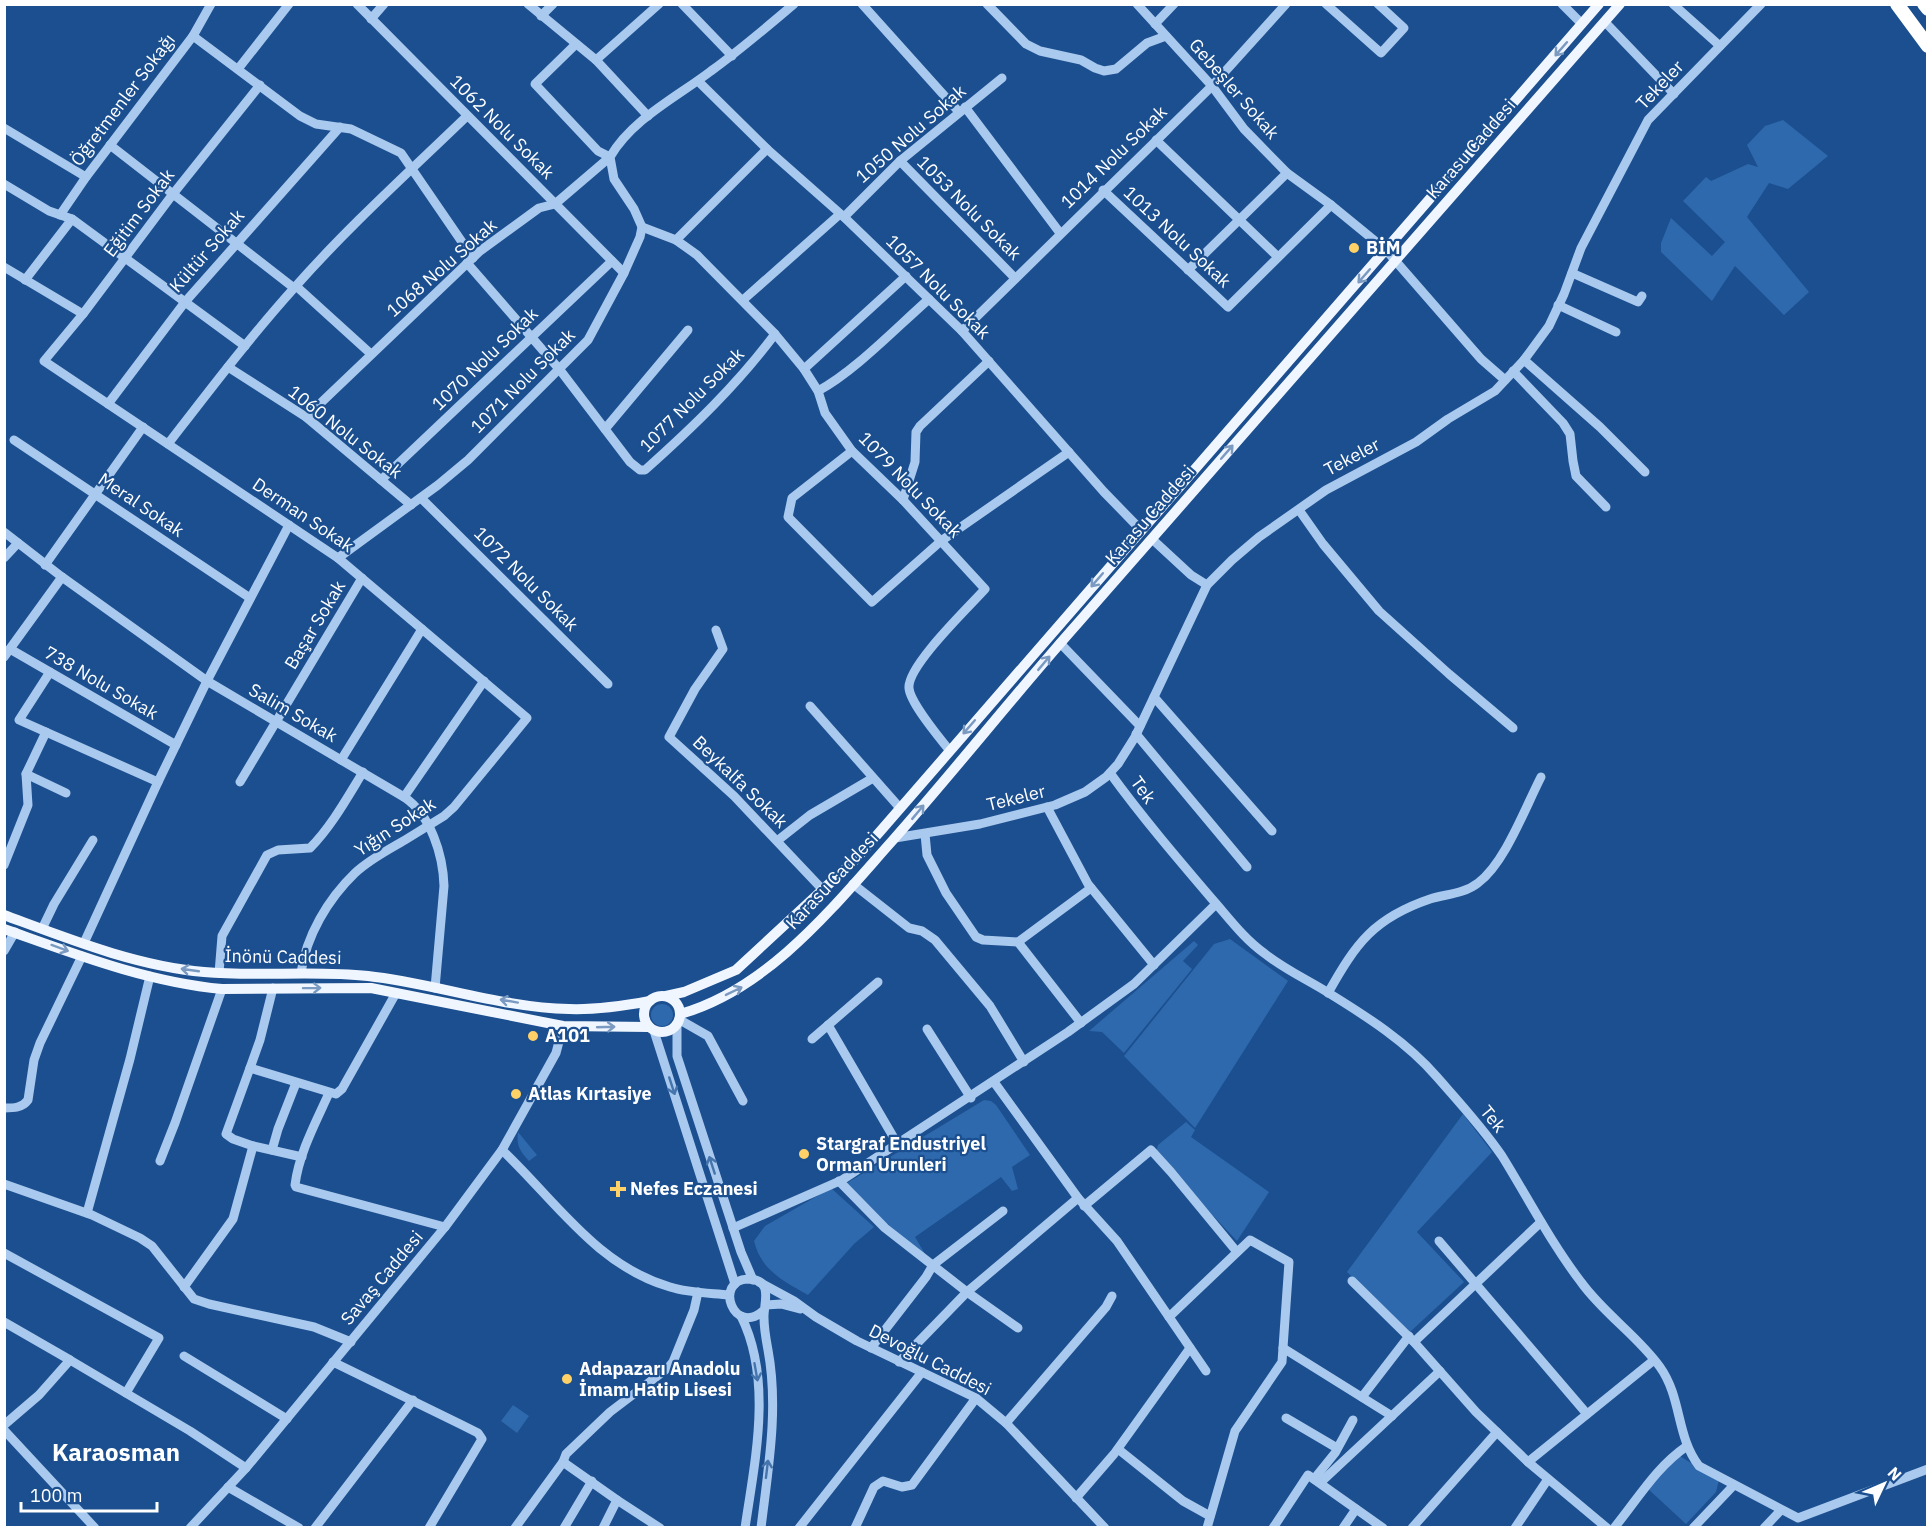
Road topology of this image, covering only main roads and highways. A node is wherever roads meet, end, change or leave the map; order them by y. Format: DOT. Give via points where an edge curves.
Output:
graph roads {
  1 [pos="1599,4"];
  2 [pos="1620,4"];
  3 [pos="1897,4"];
  4 [pos="1924,4"];
  5 [pos="1928,9"];
  6 [pos="1928,46"];
  7 [pos="4,915"];
  8 [pos="10,931"];
  9 [pos="666,996"];
  10 [pos="650,1001"];
  11 [pos="679,1020"];
  12 [pos="651,1029"];
  1 -- 9 [label="main road, Karasu Caddesi, one-way" via="857,858 736,970"];
  11 -- 2 [label="main road, Karasu Caddesi, one-way" via="745,986 793,947 853,884"];
  3 -- 6 [label="highway"];
  4 -- 5 [label="highway"];
  10 -- 7 [label="main road, İnönü Caddesi, one-way" via="567,1010 368,976 219,973 162,966"];
  8 -- 12 [label="main road, İnönü Caddesi, one-way" via="82,956 200,987 360,988 563,1026"];
  9 -- 10 [label="main road"];
  9 -- 11 [label="main road" via="676,1002"];
  10 -- 12 [label="main road" via="644,1017"];
  11 -- 12 [label="main road" via="666,1032"];
}
